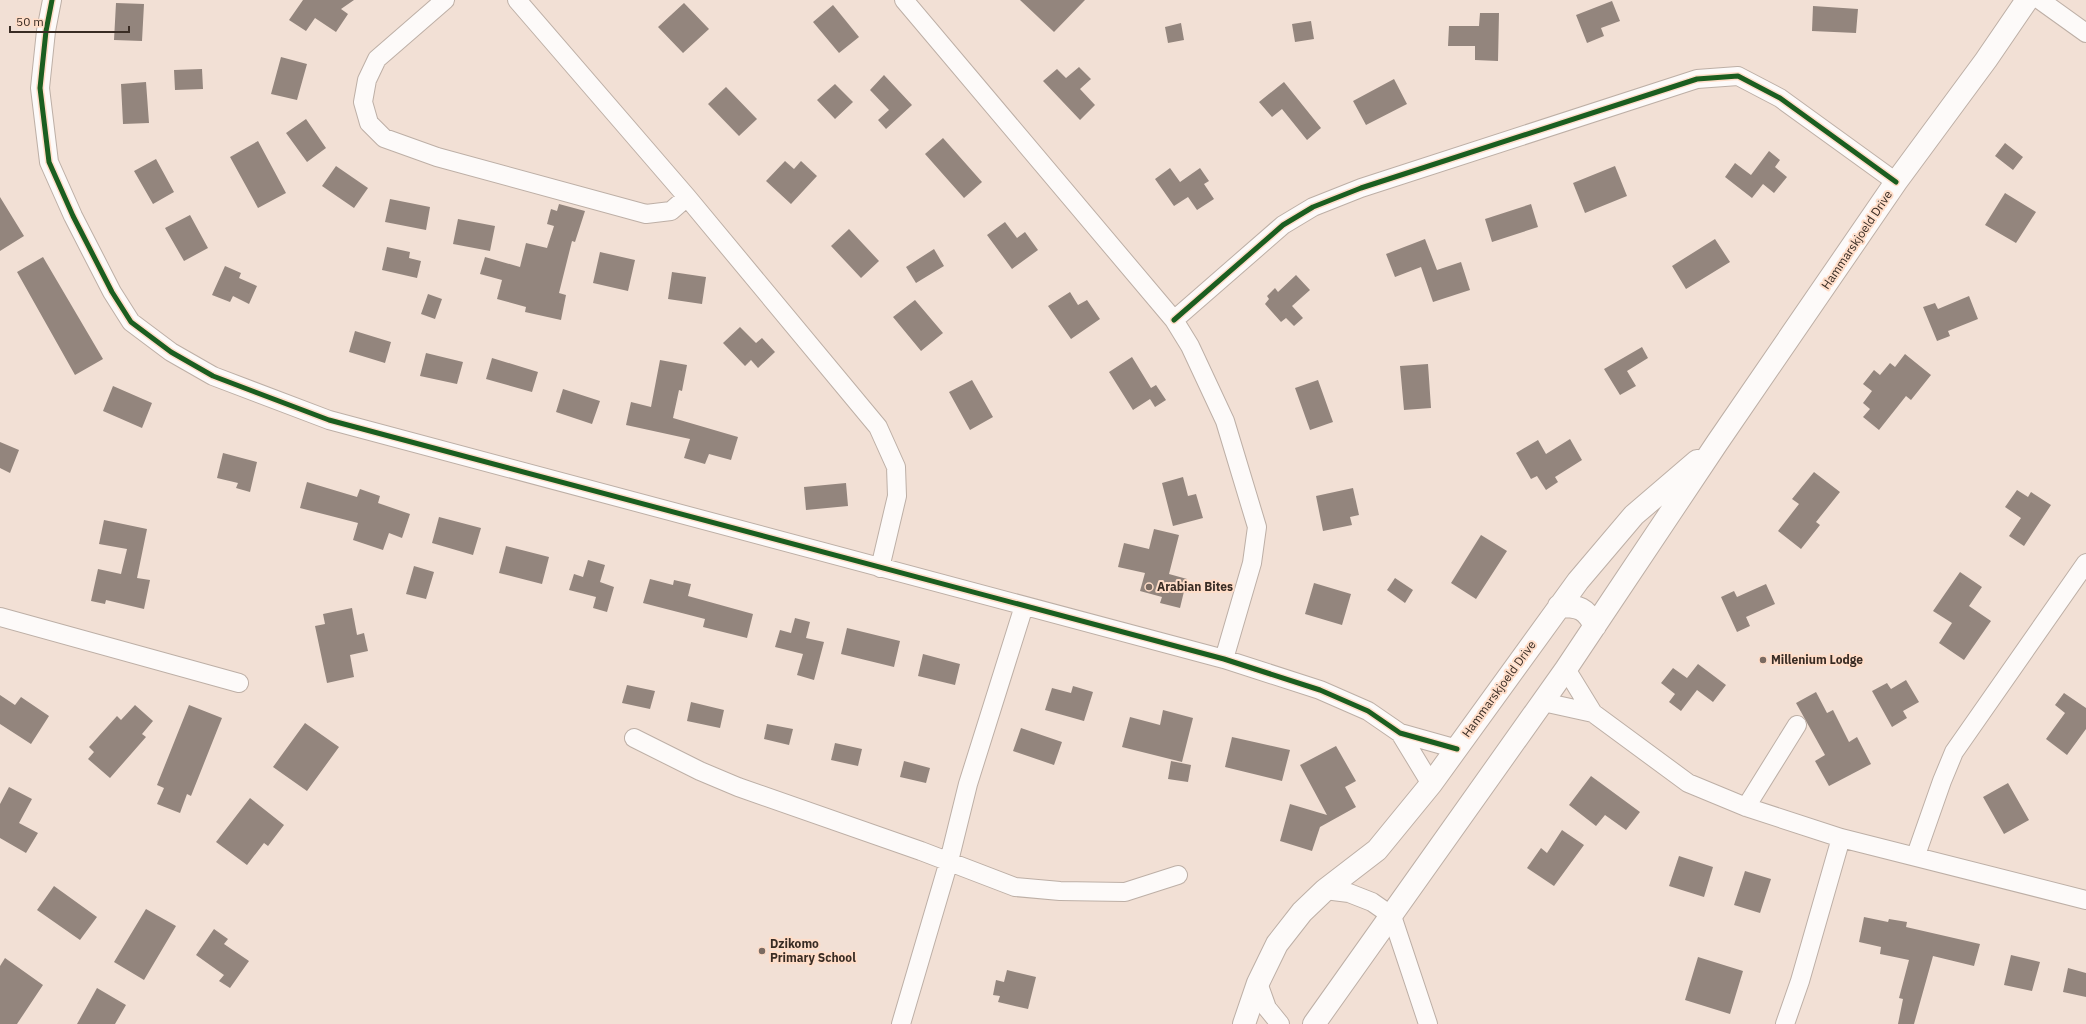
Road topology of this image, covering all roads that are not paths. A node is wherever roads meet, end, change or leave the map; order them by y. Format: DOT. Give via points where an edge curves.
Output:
graph roads {
  1 [pos="52,0"];
  2 [pos="445,0"];
  3 [pos="517,0"];
  4 [pos="904,0"];
  5 [pos="2027,0"];
  6 [pos="2040,0"];
  7 [pos="2086,33"];
  8 [pos="1896,182"];
  9 [pos="687,197"];
  10 [pos="1174,320"];
  11 [pos="1717,443"];
  12 [pos="2086,562"];
  13 [pos="880,568"];
  14 [pos="1024,606"];
  15 [pos="1559,606"];
  16 [pos="0,617"];
  17 [pos="1595,626"];
  18 [pos="1224,658"];
  19 [pos="1566,669"];
  20 [pos="239,682"];
  21 [pos="1543,702"];
  22 [pos="1593,713"];
  23 [pos="1797,725"];
  24 [pos="1400,733"];
  25 [pos="634,738"];
  26 [pos="1456,749"];
  27 [pos="1431,784"];
  28 [pos="1746,807"];
  29 [pos="1841,838"];
  30 [pos="1916,855"];
  31 [pos="949,861"];
  32 [pos="1178,875"];
  33 [pos="1325,890"];
  34 [pos="2086,900"];
  35 [pos="1392,916"];
  36 [pos="1258,983"];
  37 [pos="901,1024"];
  38 [pos="1244,1024"];
  39 [pos="1280,1024"];
  40 [pos="1314,1024"];
  41 [pos="1428,1024"];
  42 [pos="1785,1024"];
  1 -- 13 [label="street" via="40,88 50,162 72,216 112,292 132,322 170,352 213,376 329,420"];
  2 -- 9 [label="street" via="377,59 367,80 363,102 369,123 384,138 437,157 646,214 670,211"];
  3 -- 9 [label="street"];
  4 -- 10 [label="street"];
  5 -- 8 [label="main road, Hammarskjoeld Drive"];
  6 -- 7 [label="street"];
  8 -- 10 [label="street" via="1780,98 1738,76 1697,79 1361,188 1313,207 1283,225"];
  8 -- 11 [label="main road, Hammarskjoeld Drive"];
  9 -- 13 [label="street" via="878,427 889,447 896,467 897,496"];
  10 -- 18 [label="street" via="1190,346 1225,421 1257,527 1252,563"];
  11 -- 15 [label="main road, Hammarskjoeld Drive" via="1634,515"];
  11 -- 17 [label="main road, Hammarskjoeld Drive"];
  12 -- 30 [label="street" via="1954,752"];
  13 -- 14 [label="street"];
  14 -- 18 [label="street"];
  14 -- 31 [label="street" via="968,784"];
  15 -- 17 [label="main road" via="1582,609 1589,614"];
  15 -- 26 [label="main road, Hammarskjoeld Drive"];
  16 -- 20 [label="street"];
  17 -- 19 [label="main road, Hammarskjoeld Drive"];
  18 -- 24 [label="street" via="1320,690 1368,711"];
  19 -- 21 [label="main road, Hammarskjoeld Drive"];
  19 -- 22 [label="street"];
  21 -- 22 [label="street"];
  21 -- 35 [label="main road, Hammarskjoeld Drive"];
  22 -- 28 [label="street" via="1688,783"];
  23 -- 28 [label="street"];
  24 -- 26 [label="street"];
  24 -- 27 [label="street"];
  25 -- 31 [label="street" via="738,787"];
  26 -- 27 [label="main road, Hammarskjoeld Drive"];
  27 -- 33 [label="main road, Hammarskjoeld Drive" via="1377,850"];
  28 -- 29 [label="street"];
  29 -- 30 [label="street"];
  29 -- 42 [label="street"];
  30 -- 34 [label="street"];
  31 -- 32 [label="street" via="1014,888 1060,891 1125,892"];
  31 -- 37 [label="street"];
  33 -- 35 [label="street" via="1349,893 1372,902"];
  33 -- 36 [label="main road, Hammarskjoeld Drive" via="1302,912 1277,944"];
  35 -- 40 [label="main road, Hammarskjoeld Drive"];
  35 -- 41 [label="street"];
  36 -- 38 [label="main road, Hammarskjoeld Drive"];
  36 -- 39 [label="street" via="1268,1008"];
}
